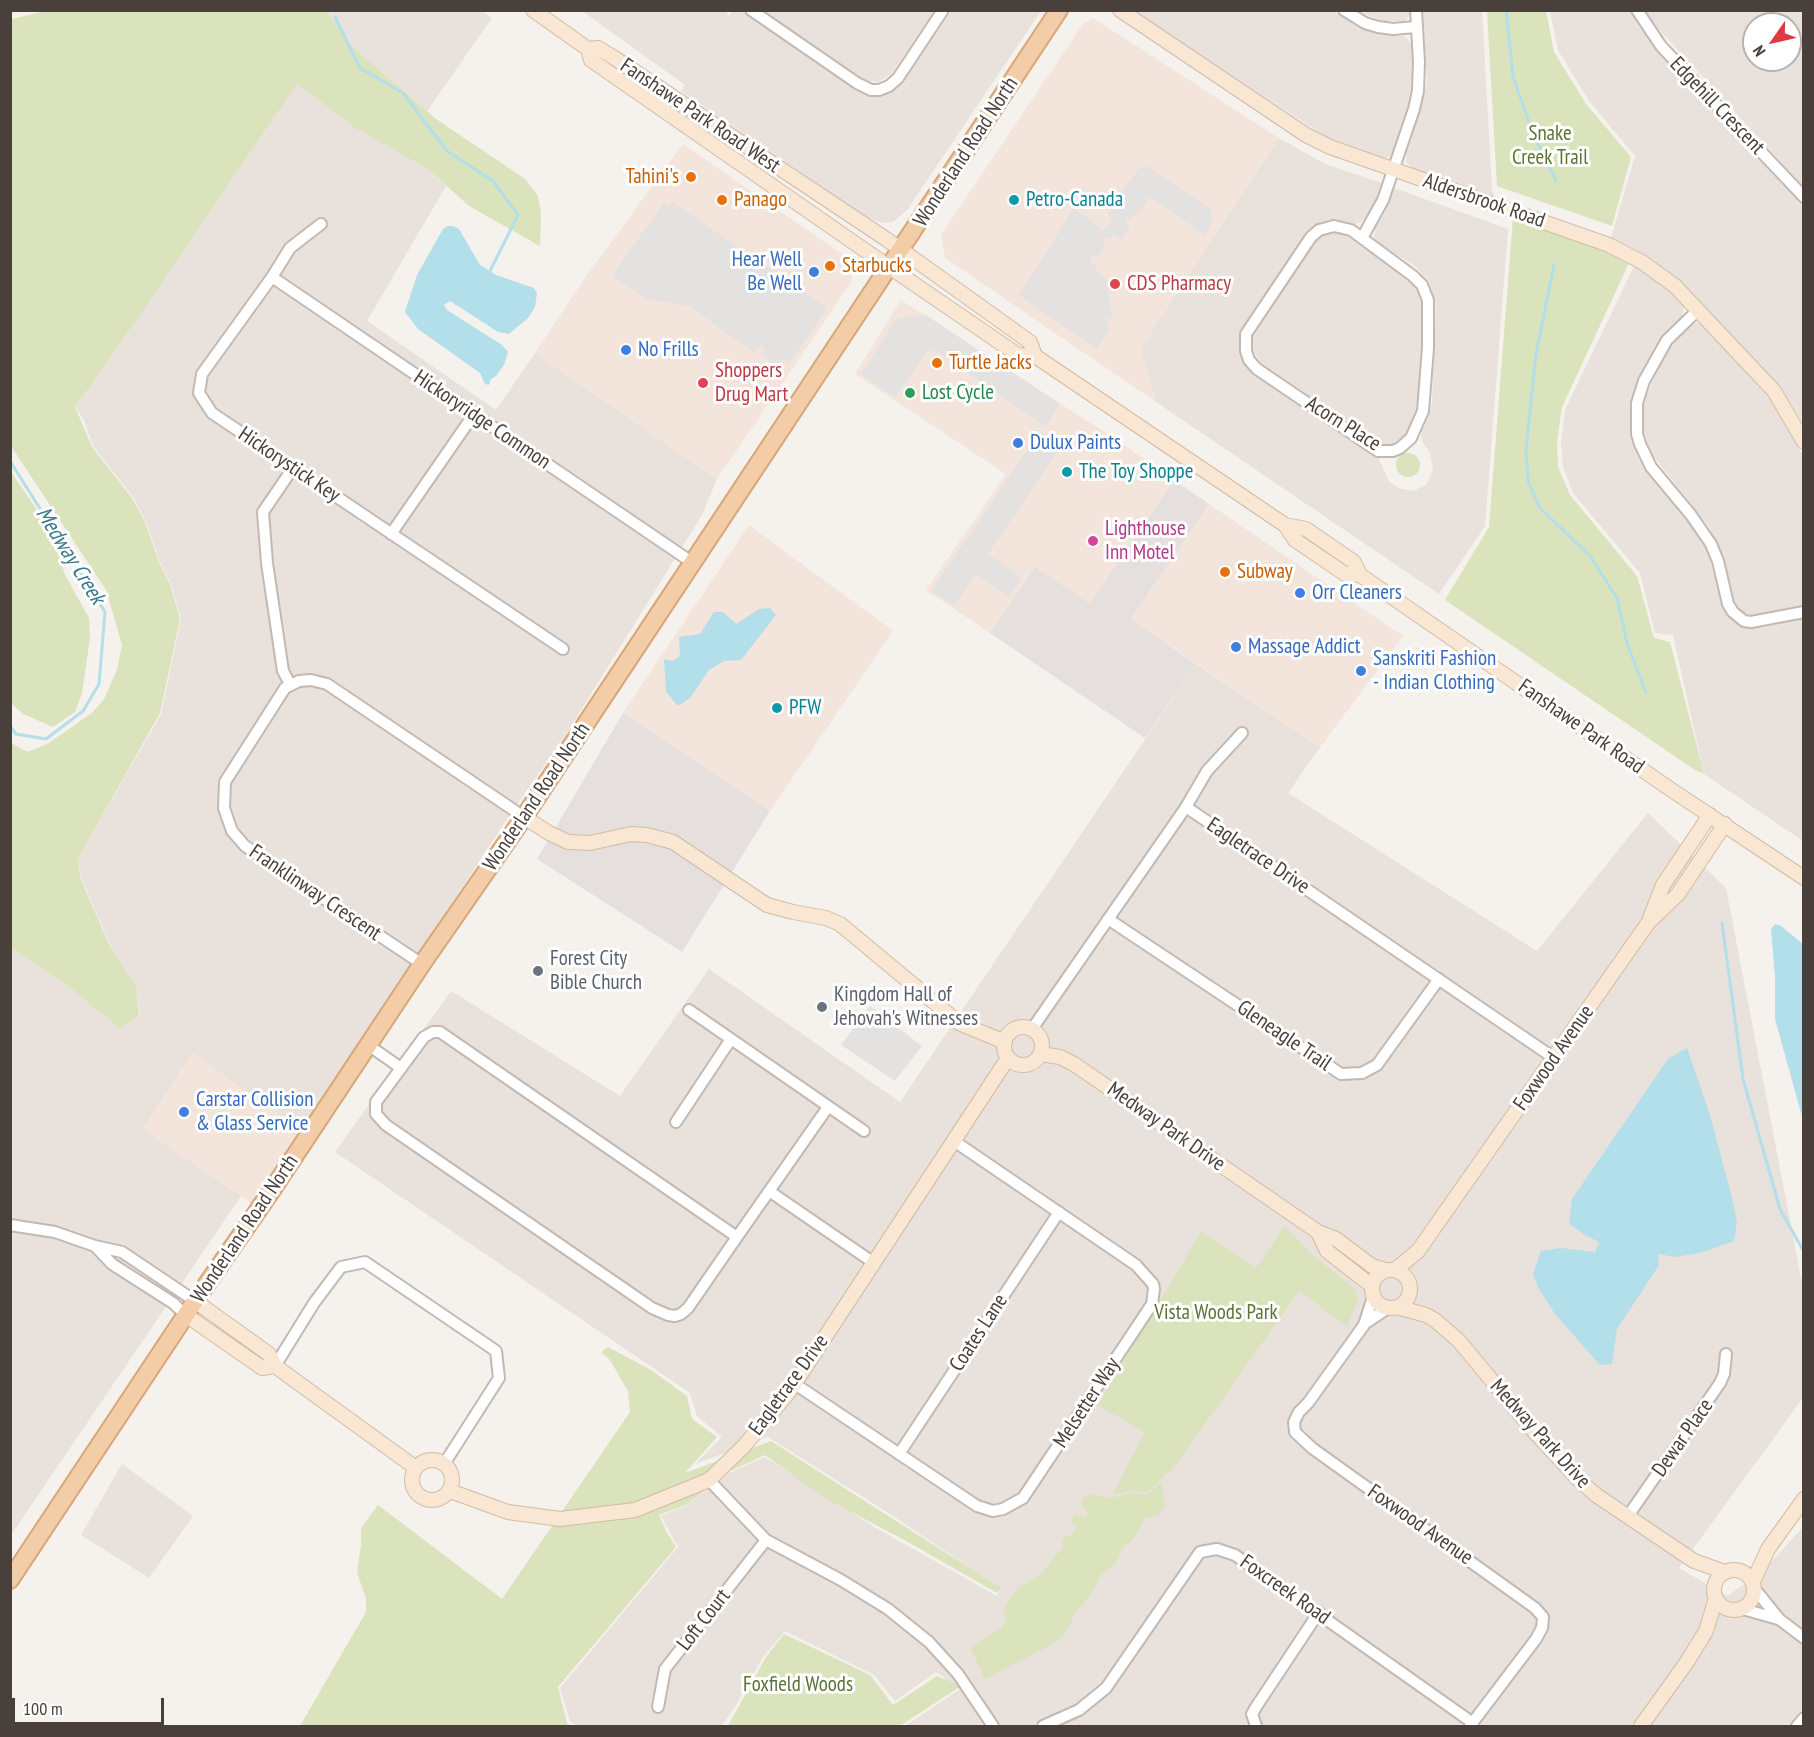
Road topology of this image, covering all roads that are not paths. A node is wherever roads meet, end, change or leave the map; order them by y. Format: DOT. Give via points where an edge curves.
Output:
graph roads {
  1 [pos="533,10"];
  2 [pos="751,10"];
  3 [pos="943,10"];
  4 [pos="1059,10"];
  5 [pos="1120,10"];
  6 [pos="1344,10"];
  7 [pos="1416,10"];
  8 [pos="1637,10"];
  9 [pos="1416,27"];
  10 [pos="588,49"];
  11 [pos="1393,170"];
  12 [pos="1803,197"];
  13 [pos="321,224"];
  14 [pos="1362,238"];
  15 [pos="900,250"];
  16 [pos="889,267"];
  17 [pos="272,277"];
  18 [pos="1698,310"];
  19 [pos="1035,356"];
  20 [pos="474,414"];
  21 [pos="1803,442"];
  22 [pos="293,468"];
  23 [pos="391,534"];
  24 [pos="693,563"];
  25 [pos="1803,612"];
  26 [pos="563,650"];
  27 [pos="290,684"];
  28 [pos="1242,733"];
  29 [pos="1186,807"];
  30 [pos="1710,815"];
  31 [pos="524,817"];
  32 [pos="1725,824"];
  33 [pos="1803,878"];
  34 [pos="1108,919"];
  35 [pos="1648,923"];
  36 [pos="422,964"];
  37 [pos="1439,979"];
  38 [pos="689,1010"];
  39 [pos="1032,1029"];
  40 [pos="731,1039"];
  41 [pos="1005,1042"];
  42 [pos="368,1045"];
  43 [pos="1040,1054"];
  44 [pos="1008,1058"];
  45 [pos="1554,1058"];
  46 [pos="401,1068"];
  47 [pos="828,1107"];
  48 [pos="676,1122"];
  49 [pos="864,1131"];
  50 [pos="954,1141"];
  51 [pos="769,1191"];
  52 [pos="1059,1212"];
  53 [pos="10,1225"];
  54 [pos="1318,1232"];
  55 [pos="737,1238"];
  56 [pos="94,1246"];
  57 [pos="1418,1251"];
  58 [pos="874,1263"];
  59 [pos="1390,1270"];
  60 [pos="1409,1285"];
  61 [pos="1372,1292"];
  62 [pos="1393,1307"];
  63 [pos="191,1308"];
  64 [pos="1426,1315"];
  65 [pos="1364,1324"];
  66 [pos="1726,1354"];
  67 [pos="275,1366"];
  68 [pos="795,1384"];
  69 [pos="899,1454"];
  70 [pos="444,1464"];
  71 [pos="416,1468"];
  72 [pos="710,1480"];
  73 [pos="450,1491"];
  74 [pos="1803,1499"];
  75 [pos="1628,1516"];
  76 [pos="766,1540"];
  77 [pos="1768,1549"];
  78 [pos="1694,1561"];
  79 [pos="1732,1571"];
  80 [pos="10,1580"];
  81 [pos="1753,1585"];
  82 [pos="1715,1592"];
  83 [pos="1737,1609"];
  84 [pos="1319,1612"];
  85 [pos="1779,1619"];
  86 [pos="1706,1631"];
  87 [pos="1803,1638"];
  88 [pos="658,1707"];
  89 [pos="1803,1718"];
  90 [pos="1472,1725"];
  91 [pos="993,1726"];
  92 [pos="1043,1726"];
  93 [pos="1256,1726"];
  94 [pos="1641,1726"];
  95 [pos="1797,1726"];
  1 -- 10 [label="street, Fanshawe Park Road West"];
  2 -- 3 [label="street" via="857,83 879,90 898,78"];
  4 -- 15 [label="main road, Wonderland Road North"];
  5 -- 11 [label="street, Aldersbrook Road" via="1306,135"];
  6 -- 9 [label="street" via="1378,27"];
  7 -- 9 [label="street"];
  8 -- 12 [label="street, Edgehill Crescent" via="1661,46"];
  9 -- 11 [label="street" via="1418,91"];
  10 -- 15 [label="street, Fanshawe Park Road West" via="598,48 613,57"];
  10 -- 16 [label="street, Fanshawe Park Road West" via="591,60"];
  11 -- 14 [label="street" via="1383,200"];
  11 -- 18 [label="street, Aldersbrook Road" via="1609,244 1659,273"];
  13 -- 17 [label="street, Hickorystick Key" via="294,243"];
  14 -- 14 [label="street, Acorn Place" via="1351,230 1334,226 1311,237 1246,334 1246,351 1257,369 1378,451 1393,451 1411,438 1423,411 1428,300 1413,276"];
  15 -- 16 [label="main road, Wonderland Road North"];
  15 -- 19 [label="street, Fanshawe Park Road" via="1030,342"];
  16 -- 19 [label="street, Fanshawe Park Road" via="1018,355"];
  16 -- 24 [label="main road, Wonderland Road North"];
  17 -- 20 [label="street, Hickoryridge Common"];
  17 -- 22 [label="street, Hickorystick Key" via="202,374 199,393 212,413"];
  18 -- 21 [label="street, Aldersbrook Road" via="1774,391"];
  18 -- 25 [label="street" via="1667,340 1644,381 1637,403 1640,444 1651,467 1711,544 1733,612 1751,622"];
  19 -- 30 [label="street, Fanshawe Park Road" via="1285,525 1295,540 1345,574 1360,575"];
  20 -- 23 [label="street"];
  20 -- 24 [label="street, Hickoryridge Common"];
  22 -- 23 [label="street, Hickorystick Key"];
  22 -- 27 [label="street" via="263,512 283,671"];
  23 -- 26 [label="street, Hickorystick Key"];
  24 -- 31 [label="main road, Wonderland Road North"];
  27 -- 31 [label="street" via="311,680 327,684"];
  27 -- 36 [label="street, Franklinway Crescent" via="225,782 224,808 232,831 245,846"];
  28 -- 29 [label="street" via="1207,771"];
  29 -- 34 [label="street, Eagletrace Drive"];
  29 -- 37 [label="street, Eagletrace Drive"];
  30 -- 32 [label="street, Fanshawe Park Road"];
  30 -- 35 [label="street, Foxwood Avenue" via="1664,885"];
  31 -- 36 [label="main road, Wonderland Road North"];
  31 -- 41 [label="street" via="568,842 590,843 632,834 673,842 767,905 840,924 959,1023"];
  32 -- 33 [label="street, Fanshawe Park Road"];
  32 -- 35 [label="street, Foxwood Avenue" via="1678,894"];
  34 -- 37 [label="street, Gleneagle Trail" via="1341,1074 1362,1073 1377,1065"];
  34 -- 39 [label="street, Eagletrace Drive"];
  35 -- 45 [label="street, Foxwood Avenue"];
  36 -- 42 [label="main road, Wonderland Road North"];
  37 -- 45 [label="street, Eagletrace Drive"];
  38 -- 40 [label="street"];
  39 -- 41 [label="street" via="1017,1028"];
  39 -- 43 [label="street" via="1041,1040"];
  40 -- 47 [label="street"];
  40 -- 48 [label="street"];
  41 -- 44 [label="street"];
  42 -- 46 [label="street"];
  42 -- 63 [label="main road, Wonderland Road North"];
  43 -- 44 [label="street" via="1029,1064 1021,1065"];
  43 -- 54 [label="street, Medway Park Drive" via="1074,1064"];
  44 -- 50 [label="street, Eagletrace Drive"];
  45 -- 57 [label="street, Foxwood Avenue"];
  46 -- 55 [label="street" via="424,1037 440,1032"];
  46 -- 55 [label="street" via="376,1102 376,1114 386,1125 661,1313 675,1316 688,1308"];
  47 -- 49 [label="street"];
  47 -- 51 [label="street"];
  50 -- 52 [label="street, Melsetter Way"];
  50 -- 58 [label="street, Eagletrace Drive"];
  51 -- 55 [label="street"];
  51 -- 58 [label="street"];
  52 -- 69 [label="street, Coates Lane"];
  52 -- 69 [label="street, Melsetter Way" via="1136,1265 1153,1284 1152,1304 1023,1498 1012,1506 993,1511 977,1506"];
  53 -- 56 [label="street" via="55,1232"];
  54 -- 59 [label="street, Medway Park Drive" via="1336,1239 1372,1266"];
  54 -- 61 [label="street, Medway Park Drive" via="1327,1251"];
  56 -- 63 [label="street" via="112,1264 173,1303"];
  56 -- 63 [label="street" via="122,1252"];
  57 -- 59 [label="street, Foxwood Avenue"];
  57 -- 60 [label="street, Foxwood Avenue"];
  58 -- 68 [label="street, Eagletrace Drive"];
  59 -- 60 [label="street" via="1405,1276"];
  59 -- 61 [label="street" via="1376,1276"];
  60 -- 62 [label="street" via="1406,1300"];
  60 -- 64 [label="street, Medway Park Drive"];
  61 -- 62 [label="street" via="1377,1302"];
  61 -- 65 [label="street, Foxwood Avenue"];
  62 -- 64 [label="street, Medway Park Drive"];
  62 -- 65 [label="street, Foxwood Avenue"];
  63 -- 67 [label="street" via="269,1354"];
  63 -- 80 [label="main road, Wonderland Road North"];
  64 -- 75 [label="street, Medway Park Drive" via="1459,1341 1579,1480"];
  65 -- 90 [label="street, Foxwood Avenue" via="1299,1412 1295,1432 1543,1617 1536,1639"];
  66 -- 75 [label="street, Dewar Place" via="1720,1383"];
  67 -- 70 [label="street" via="341,1268 365,1262 496,1351 499,1378"];
  67 -- 71 [label="street"];
  68 -- 69 [label="street, Melsetter Way"];
  68 -- 72 [label="street, Eagletrace Drive"];
  70 -- 71 [label="street" via="434,1460"];
  70 -- 73 [label="street" via="453,1478"];
  71 -- 73 [label="street" via="413,1486 421,1497 439,1499"];
  72 -- 73 [label="street, Eagletrace Drive" via="635,1510 560,1519 508,1512"];
  72 -- 76 [label="street"];
  74 -- 77 [label="street"];
  75 -- 78 [label="street, Medway Park Drive"];
  76 -- 88 [label="street, Loft Court" via="665,1669"];
  76 -- 91 [label="street" via="841,1580 911,1627 958,1674"];
  77 -- 79 [label="street"];
  77 -- 81 [label="street"];
  78 -- 79 [label="street, Medway Park Drive"];
  78 -- 82 [label="street, Medway Park Drive"];
  79 -- 81 [label="street" via="1749,1577"];
  79 -- 82 [label="street" via="1720,1576"];
  81 -- 83 [label="street" via="1752,1600"];
  81 -- 85 [label="street"];
  82 -- 83 [label="street" via="1725,1608"];
  82 -- 86 [label="street"];
  83 -- 85 [label="street"];
  83 -- 86 [label="street"];
  84 -- 90 [label="street, Foxcreek Road"];
  84 -- 92 [label="street, Foxcreek Road" via="1235,1555 1217,1549 1200,1552 1106,1688 1078,1710"];
  84 -- 93 [label="street" via="1252,1714"];
  85 -- 87 [label="street"];
  86 -- 94 [label="street"];
  89 -- 95 [label="street"];
}
